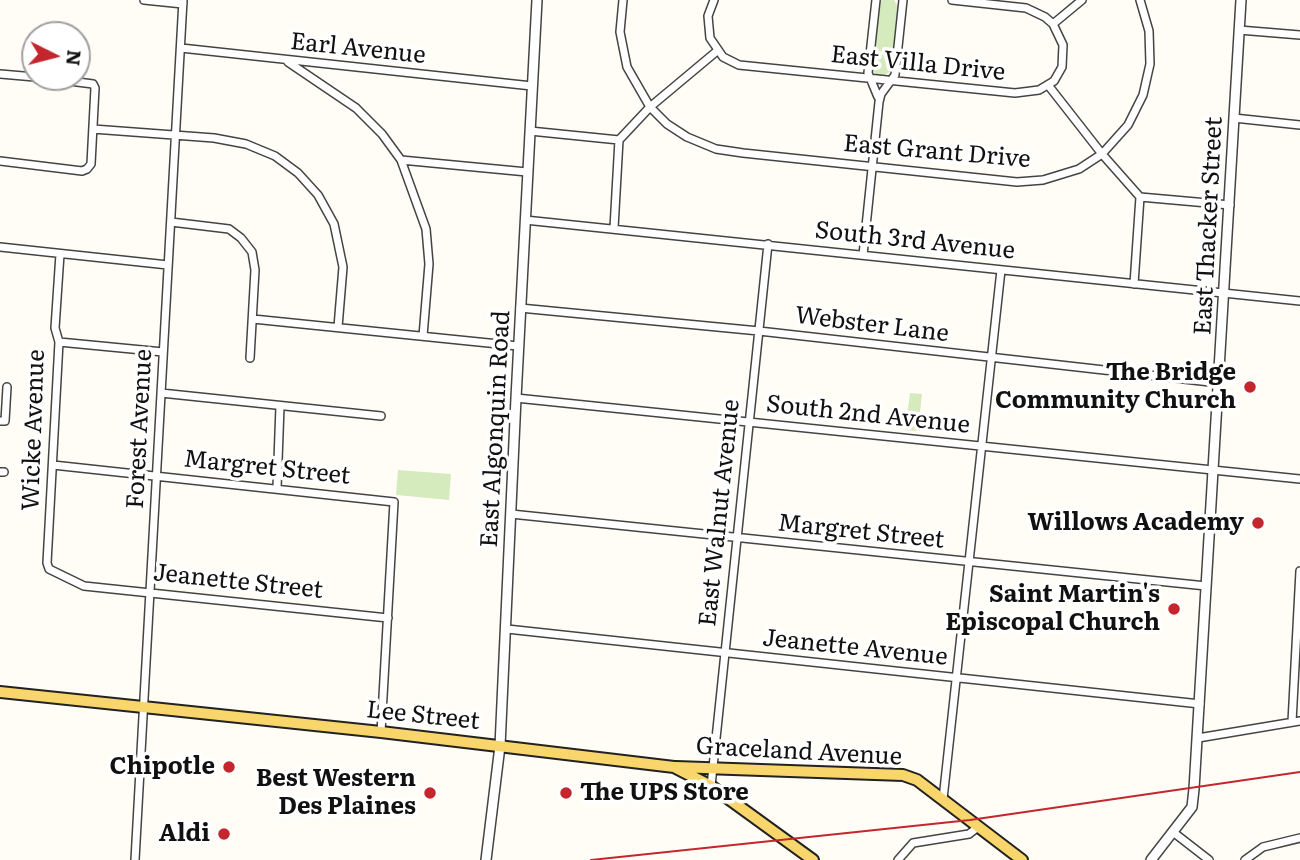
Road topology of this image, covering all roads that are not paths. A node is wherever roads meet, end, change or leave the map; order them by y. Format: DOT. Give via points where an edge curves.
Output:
graph roads {
  1 [pos="144,0"];
  2 [pos="537,0"];
  3 [pos="623,0"];
  4 [pos="714,0"];
  5 [pos="876,0"];
  6 [pos="903,0"];
  7 [pos="952,0"];
  8 [pos="1082,0"];
  9 [pos="1140,0"];
  10 [pos="1241,0"];
  11 [pos="183,2"];
  12 [pos="1053,24"];
  13 [pos="1239,30"];
  14 [pos="1300,35"];
  15 [pos="181,48"];
  16 [pos="717,51"];
  17 [pos="285,60"];
  18 [pos="0,74"];
  19 [pos="21,76"];
  20 [pos="869,79"];
  21 [pos="892,82"];
  22 [pos="91,84"];
  23 [pos="1048,85"];
  24 [pos="532,86"];
  25 [pos="879,102"];
  26 [pos="650,107"];
  27 [pos="1234,118"];
  28 [pos="1300,125"];
  29 [pos="93,129"];
  30 [pos="530,131"];
  31 [pos="176,135"];
  32 [pos="620,140"];
  33 [pos="1102,154"];
  34 [pos="401,160"];
  35 [pos="0,162"];
  36 [pos="872,167"];
  37 [pos="527,172"];
  38 [pos="1140,197"];
  39 [pos="1230,205"];
  40 [pos="525,220"];
  41 [pos="171,222"];
  42 [pos="614,228"];
  43 [pos="768,244"];
  44 [pos="0,247"];
  45 [pos="60,254"];
  46 [pos="863,255"];
  47 [pos="168,265"];
  48 [pos="1001,270"];
  49 [pos="1134,284"];
  50 [pos="1224,293"];
  51 [pos="1300,301"];
  52 [pos="520,309"];
  53 [pos="253,318"];
  54 [pos="338,327"];
  55 [pos="759,331"];
  56 [pos="423,336"];
  57 [pos="59,342"];
  58 [pos="518,346"];
  59 [pos="163,352"];
  60 [pos="250,358"];
  61 [pos="990,358"];
  62 [pos="1219,383"];
  63 [pos="7,387"];
  64 [pos="161,393"];
  65 [pos="516,398"];
  66 [pos="281,406"];
  67 [pos="381,416"];
  68 [pos="3,421"];
  69 [pos="749,422"];
  70 [pos="981,447"];
  71 [pos="53,465"];
  72 [pos="1215,471"];
  73 [pos="157,476"];
  74 [pos="1300,479"];
  75 [pos="277,488"];
  76 [pos="511,514"];
  77 [pos="736,538"];
  78 [pos="969,563"];
  79 [pos="1300,570"];
  80 [pos="84,586"];
  81 [pos="1206,586"];
  82 [pos="151,592"];
  83 [pos="388,618"];
  84 [pos="506,629"];
  85 [pos="724,653"];
  86 [pos="957,678"];
  87 [pos="0,692"];
  88 [pos="1200,704"];
  89 [pos="144,707"];
  90 [pos="1296,722"];
  91 [pos="381,732"];
  92 [pos="1199,738"];
  93 [pos="500,746"];
  94 [pos="674,766"];
  95 [pos="712,768"];
  96 [pos="711,786"];
  97 [pos="943,799"];
  98 [pos="978,827"];
  99 [pos="1173,832"];
  100 [pos="1300,838"];
  101 [pos="135,860"];
  102 [pos="486,860"];
  103 [pos="813,860"];
  104 [pos="898,860"];
  105 [pos="1022,860"];
  106 [pos="1150,860"];
  107 [pos="1209,860"];
  108 [pos="1245,860"];
  1 -- 11 [label="street"];
  2 -- 24 [label="street, East Algonquin Road"];
  3 -- 26 [label="street, East Grant Drive" via="621,32 627,66"];
  4 -- 16 [label="street" via="708,27"];
  5 -- 20 [label="street"];
  6 -- 21 [label="street"];
  7 -- 12 [label="street" via="1026,8"];
  8 -- 12 [label="street"];
  9 -- 33 [label="street, East Grant Drive" via="1149,32 1147,82 1128,125"];
  10 -- 13 [label="street, East Thacker Street"];
  11 -- 15 [label="street, Forest Avenue"];
  12 -- 23 [label="street" via="1064,56 1059,74"];
  13 -- 14 [label="street"];
  13 -- 27 [label="street, East Thacker Street"];
  15 -- 17 [label="street, Earl Avenue"];
  15 -- 31 [label="street, Forest Avenue"];
  16 -- 20 [label="street, East Villa Drive" via="731,62 749,67"];
  16 -- 26 [label="street"];
  17 -- 24 [label="street, Earl Avenue"];
  17 -- 34 [label="street" via="356,108"];
  18 -- 19 [label="street"];
  20 -- 21 [label="street, East Villa Drive"];
  20 -- 25 [label="street"];
  21 -- 23 [label="street, East Villa Drive" via="1015,93"];
  21 -- 25 [label="street"];
  22 -- 29 [label="street" via="95,88"];
  23 -- 33 [label="street"];
  24 -- 30 [label="street, East Algonquin Road"];
  25 -- 36 [label="street"];
  26 -- 32 [label="street"];
  26 -- 36 [label="street, East Grant Drive" via="687,137 716,149"];
  27 -- 28 [label="street"];
  27 -- 39 [label="street, East Thacker Street"];
  29 -- 31 [label="street"];
  29 -- 35 [label="street" via="87,169"];
  30 -- 32 [label="street"];
  30 -- 37 [label="street, East Algonquin Road"];
  31 -- 41 [label="street, Forest Avenue"];
  31 -- 54 [label="street" via="246,144 275,156 318,195 334,224 343,267"];
  32 -- 42 [label="street"];
  33 -- 36 [label="street, East Grant Drive" via="1062,176 1029,182"];
  33 -- 38 [label="street"];
  34 -- 37 [label="street"];
  34 -- 56 [label="street" via="426,229 429,264"];
  36 -- 46 [label="street"];
  37 -- 40 [label="street, East Algonquin Road"];
  38 -- 39 [label="street"];
  38 -- 49 [label="street"];
  39 -- 50 [label="street, East Thacker Street"];
  40 -- 42 [label="street, South 3rd Avenue"];
  40 -- 52 [label="street, East Algonquin Road"];
  41 -- 47 [label="street, Forest Avenue"];
  41 -- 53 [label="street" via="229,229 246,243 254,262"];
  42 -- 43 [label="street, South 3rd Avenue"];
  43 -- 46 [label="street, South 3rd Avenue"];
  43 -- 55 [label="street, East Walnut Avenue"];
  44 -- 45 [label="street"];
  45 -- 47 [label="street"];
  45 -- 57 [label="street, Wicke Avenue" via="55,328"];
  46 -- 48 [label="street, South 3rd Avenue"];
  47 -- 59 [label="street, Forest Avenue"];
  48 -- 49 [label="street, South 3rd Avenue"];
  48 -- 61 [label="street"];
  49 -- 50 [label="street, South 3rd Avenue"];
  50 -- 51 [label="street, South 3rd Avenue"];
  50 -- 62 [label="street, East Thacker Street"];
  52 -- 55 [label="street, Webster Lane"];
  52 -- 58 [label="street, East Algonquin Road"];
  53 -- 54 [label="street"];
  53 -- 60 [label="street"];
  54 -- 56 [label="street"];
  55 -- 61 [label="street, Webster Lane"];
  55 -- 69 [label="street, East Walnut Avenue"];
  56 -- 58 [label="street"];
  57 -- 59 [label="street"];
  57 -- 71 [label="street, Wicke Avenue"];
  58 -- 65 [label="street, East Algonquin Road"];
  59 -- 64 [label="street, Forest Avenue"];
  61 -- 62 [label="street, Webster Lane"];
  61 -- 70 [label="street"];
  62 -- 72 [label="street, East Thacker Street"];
  63 -- 68 [label="street"];
  64 -- 66 [label="street"];
  64 -- 73 [label="street, Forest Avenue"];
  65 -- 69 [label="street, South 2nd Avenue"];
  65 -- 76 [label="street, East Algonquin Road"];
  66 -- 67 [label="street"];
  66 -- 75 [label="street"];
  69 -- 70 [label="street, South 2nd Avenue"];
  69 -- 77 [label="street, East Walnut Avenue"];
  70 -- 72 [label="street, South 2nd Avenue"];
  70 -- 78 [label="street"];
  71 -- 73 [label="street, Margret Street"];
  71 -- 80 [label="street, Wicke Avenue" via="47,563 53,573"];
  72 -- 74 [label="street, South 2nd Avenue"];
  72 -- 81 [label="street, East Thacker Street"];
  73 -- 75 [label="street, Margret Street"];
  73 -- 82 [label="street, Forest Avenue"];
  75 -- 83 [label="street, Margret Street" via="394,502"];
  76 -- 77 [label="street, Margret Street"];
  76 -- 84 [label="street, East Algonquin Road"];
  77 -- 78 [label="street, Margret Street"];
  77 -- 85 [label="street, East Walnut Avenue"];
  78 -- 81 [label="street, Margret Street"];
  78 -- 86 [label="street"];
  79 -- 90 [label="street"];
  80 -- 82 [label="street, Jeanette Street"];
  81 -- 88 [label="street, East Thacker Street"];
  82 -- 83 [label="street, Jeanette Street"];
  82 -- 89 [label="street, Forest Avenue"];
  83 -- 91 [label="street"];
  84 -- 85 [label="street, Jeanette Avenue"];
  84 -- 93 [label="street, East Algonquin Road"];
  85 -- 86 [label="street, Jeanette Avenue"];
  85 -- 95 [label="street, East Walnut Avenue"];
  86 -- 88 [label="street, Jeanette Avenue"];
  86 -- 97 [label="street"];
  87 -- 89 [label="main road, Lee Street"];
  88 -- 92 [label="street, East Thacker Street"];
  89 -- 91 [label="main road, Lee Street"];
  89 -- 101 [label="street, Forest Avenue"];
  90 -- 92 [label="street"];
  91 -- 93 [label="main road, Lee Street"];
  92 -- 99 [label="street, East Thacker Street" via="1192,807"];
  93 -- 94 [label="main road, Lee Street"];
  93 -- 102 [label="street, East Algonquin Road"];
  94 -- 95 [label="main road, Graceland Avenue"];
  94 -- 96 [label="main road, Lee Street"];
  95 -- 96 [label="street, East Walnut Avenue"];
  95 -- 97 [label="main road, Graceland Avenue" via="894,774 916,780"];
  96 -- 103 [label="main road, Lee Street"];
  97 -- 98 [label="main road, Graceland Avenue"];
  98 -- 104 [label="street" via="969,834 914,843"];
  98 -- 105 [label="main road, Graceland Avenue"];
  99 -- 106 [label="street, East Thacker Street"];
  99 -- 107 [label="street"];
  100 -- 108 [label="street" via="1263,847"];
}
